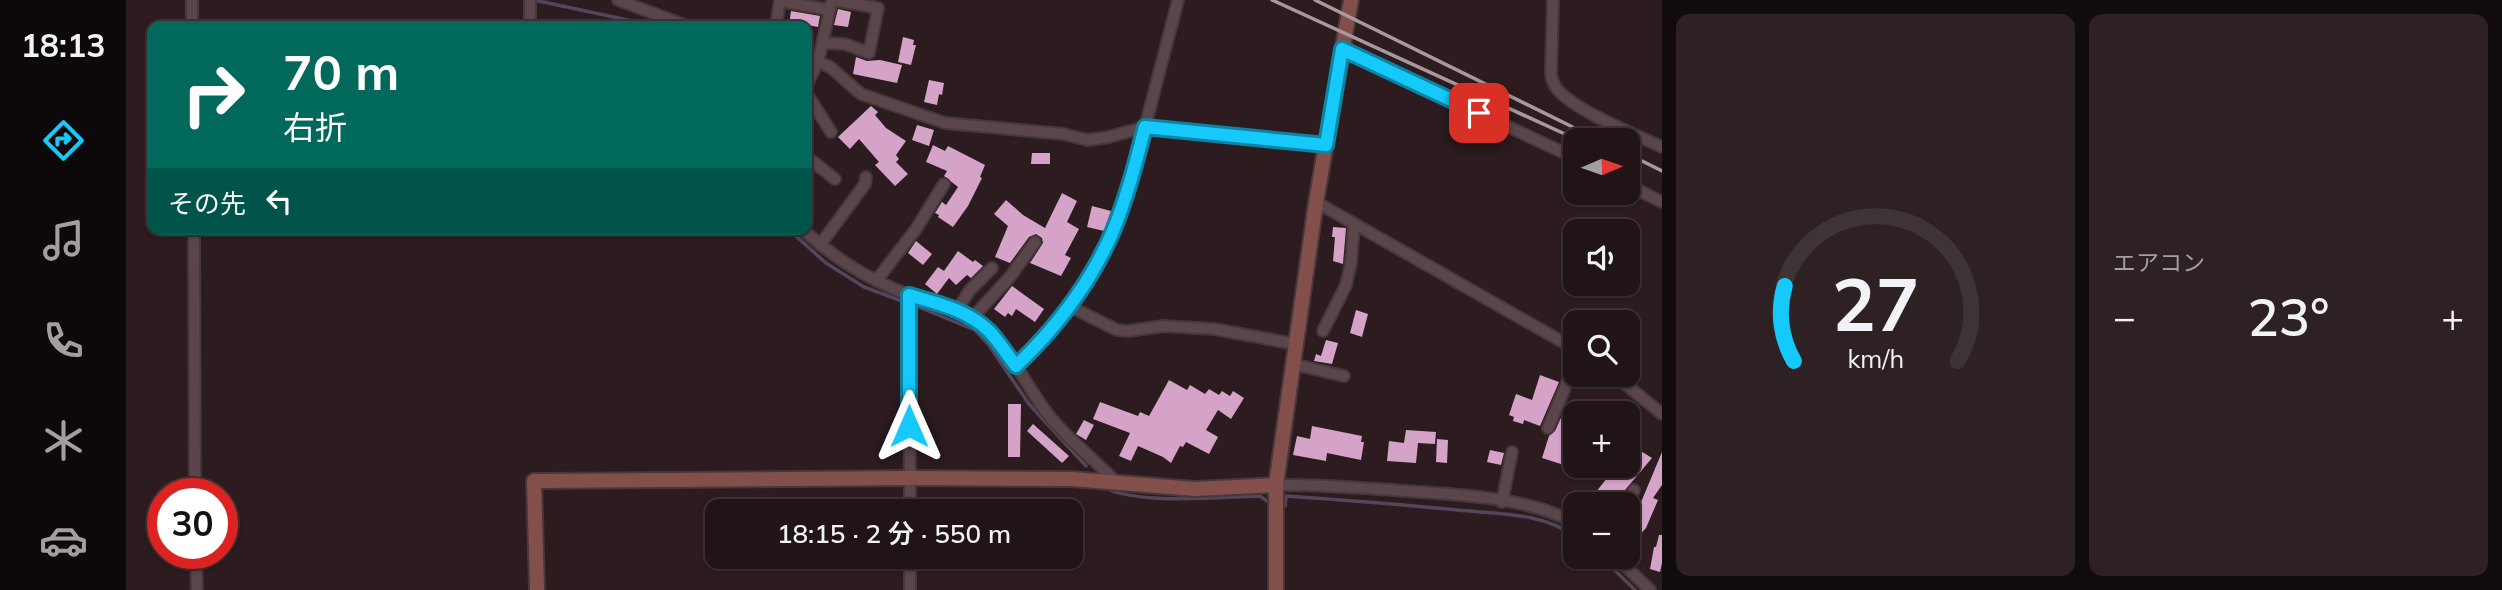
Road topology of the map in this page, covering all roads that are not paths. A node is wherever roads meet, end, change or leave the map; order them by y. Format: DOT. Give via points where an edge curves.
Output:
graph roads {
  1 [pos="192,0"];
  2 [pos="530,0"];
  3 [pos="618,0"];
  4 [pos="780,0"];
  5 [pos="1178,0"];
  6 [pos="1351,0"];
  7 [pos="1553,0"];
  8 [pos="831,4"];
  9 [pos="192,21"];
  10 [pos="530,21"];
  11 [pos="674,21"];
  12 [pos="777,21"];
  13 [pos="824,43"];
  14 [pos="1342,49"];
  15 [pos="812,59"];
  16 [pos="818,62"];
  17 [pos="812,74"];
  18 [pos="812,102"];
  19 [pos="1145,127"];
  20 [pos="831,132"];
  21 [pos="1326,145"];
  22 [pos="1662,147"];
  23 [pos="1563,152"];
  24 [pos="812,161"];
  25 [pos="866,177"];
  26 [pos="835,179"];
  27 [pos="944,184"];
  28 [pos="1640,191"];
  29 [pos="1316,202"];
  30 [pos="1662,202"];
  31 [pos="1354,224"];
  32 [pos="194,235"];
  33 [pos="809,235"];
  34 [pos="1035,242"];
  35 [pos="820,245"];
  36 [pos="992,268"];
  37 [pos="876,281"];
  38 [pos="909,295"];
  39 [pos="1069,306"];
  40 [pos="957,310"];
  41 [pos="972,318"];
  42 [pos="1323,331"];
  43 [pos="1563,342"];
  44 [pos="1296,344"];
  45 [pos="1292,365"];
  46 [pos="1016,366"];
  47 [pos="1344,376"];
  48 [pos="1565,387"];
  49 [pos="1629,387"];
  50 [pos="1662,414"];
  51 [pos="1548,428"];
  52 [pos="1512,452"];
  53 [pos="195,478"];
  54 [pos="910,478"];
  55 [pos="1116,482"];
  56 [pos="1276,485"];
  57 [pos="1634,489"];
  58 [pos="1632,492"];
  59 [pos="910,499"];
  60 [pos="1502,502"];
  61 [pos="1563,519"];
  62 [pos="196,569"];
  63 [pos="910,569"];
  64 [pos="1628,569"];
  65 [pos="197,590"];
  66 [pos="537,590"];
  67 [pos="910,590"];
  68 [pos="1276,590"];
  69 [pos="1650,590"];
  1 -- 9 [label="street"];
  2 -- 10 [label="street"];
  3 -- 11 [label="street"];
  4 -- 8 [label="street"];
  4 -- 12 [label="street"];
  5 -- 19 [label="street"];
  6 -- 14 [label="street"];
  7 -- 22 [label="street" via="1552,83 1608,121"];
  8 -- 13 [label="street"];
  8 -- 13 [label="street" via="878,8 869,52"];
  13 -- 16 [label="street"];
  14 -- 21 [label="street"];
  14 -- 23 [label="street"];
  15 -- 16 [label="street"];
  16 -- 17 [label="street"];
  16 -- 19 [label="street" via="861,94 945,123 1088,140"];
  18 -- 20 [label="street"];
  19 -- 21 [label="street"];
  19 -- 39 [label="street" via="1113,230"];
  21 -- 29 [label="street"];
  24 -- 26 [label="street"];
  25 -- 35 [label="street"];
  27 -- 37 [label="street"];
  28 -- 30 [label="street"];
  29 -- 31 [label="street"];
  29 -- 44 [label="street"];
  31 -- 42 [label="street" via="1346,285"];
  31 -- 43 [label="street"];
  32 -- 53 [label="street"];
  33 -- 35 [label="street"];
  34 -- 41 [label="street"];
  35 -- 37 [label="street"];
  36 -- 40 [label="street"];
  37 -- 38 [label="street"];
  38 -- 40 [label="street"];
  38 -- 54 [label="street"];
  39 -- 44 [label="street" via="1118,330 1163,326 1214,329"];
  39 -- 46 [label="street"];
  40 -- 41 [label="street"];
  41 -- 46 [label="street" via="989,331"];
  44 -- 45 [label="street"];
  45 -- 47 [label="street"];
  45 -- 56 [label="street"];
  46 -- 55 [label="street" via="1073,443"];
  48 -- 51 [label="street"];
  49 -- 50 [label="street"];
  52 -- 60 [label="street"];
  54 -- 55 [label="street"];
  54 -- 59 [label="street"];
  54 -- 66 [label="street" via="534,481"];
  55 -- 56 [label="street" via="1195,489"];
  56 -- 60 [label="street" via="1313,484"];
  56 -- 68 [label="street"];
  57 -- 58 [label="street"];
  60 -- 61 [label="street"];
  62 -- 65 [label="street"];
  63 -- 67 [label="street"];
  64 -- 69 [label="street"];
}
